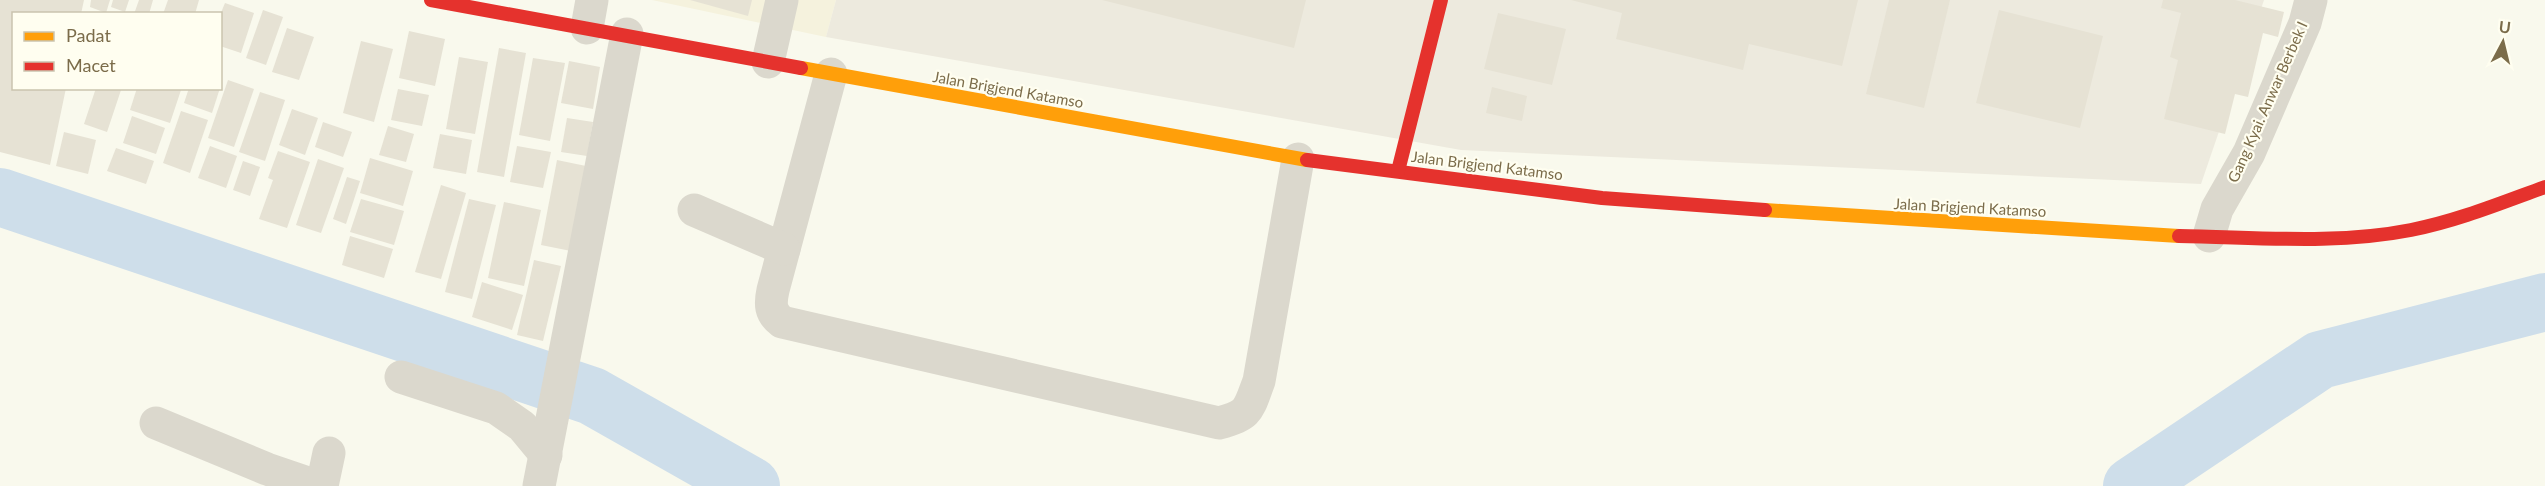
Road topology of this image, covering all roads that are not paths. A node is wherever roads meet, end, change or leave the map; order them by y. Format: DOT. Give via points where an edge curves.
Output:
graph roads {
  1 [pos="782,0"];
  2 [pos="1442,0"];
  3 [pos="2311,0"];
  4 [pos="449,2"];
  5 [pos="589,14"];
  6 [pos="627,34"];
  7 [pos="768,62"];
  8 [pos="831,74"];
  9 [pos="1298,159"];
  10 [pos="1398,171"];
  11 [pos="2545,187"];
  12 [pos="694,210"];
  13 [pos="2209,236"];
  14 [pos="784,249"];
  15 [pos="400,377"];
  16 [pos="156,423"];
  17 [pos="548,448"];
  18 [pos="329,453"];
  19 [pos="319,486"];
  20 [pos="539,486"];
  1 -- 7 [label="street"];
  2 -- 10 [label="street"];
  3 -- 13 [label="street, Gang Kyai. Anwar Berbek I" via="2305,23 2249,153 2217,209"];
  4 -- 5 [label="street, Jalan Brigjend Katamso"];
  5 -- 6 [label="street, Jalan Brigjend Katamso"];
  6 -- 7 [label="street, Jalan Brigjend Katamso"];
  6 -- 17 [label="street"];
  7 -- 8 [label="street, Jalan Brigjend Katamso"];
  8 -- 9 [label="street, Jalan Brigjend Katamso"];
  8 -- 14 [label="street"];
  9 -- 10 [label="street, Jalan Brigjend Katamso"];
  9 -- 14 [label="street" via="1259,381 1250,407 1241,417 1219,423 782,322 770,304"];
  10 -- 13 [label="street, Jalan Brigjend Katamso" via="1602,198 1887,219"];
  11 -- 13 [label="street, Jalan Brigjend Katamso" via="2463,217 2410,230 2338,239"];
  12 -- 14 [label="street"];
  15 -- 17 [label="street" via="496,408"];
  16 -- 19 [label="street"];
  17 -- 20 [label="street"];
  18 -- 19 [label="street"];
}
